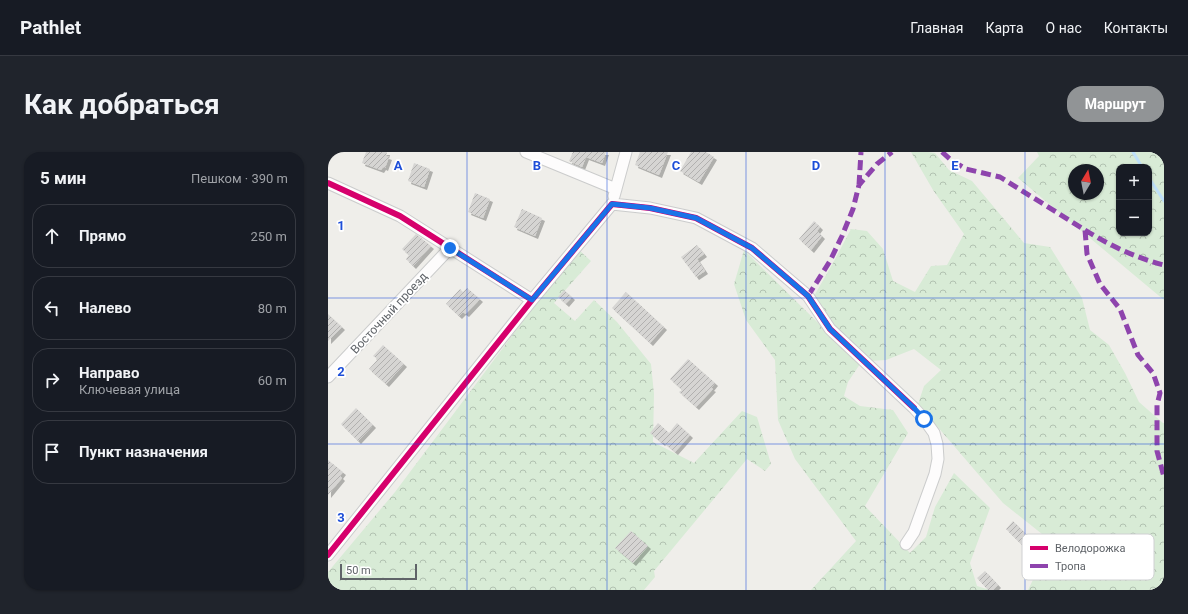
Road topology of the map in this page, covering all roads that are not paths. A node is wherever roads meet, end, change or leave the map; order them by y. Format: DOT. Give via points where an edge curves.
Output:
graph roads {
  1 [pos="526,152"];
  2 [pos="626,152"];
  3 [pos="328,183"];
  4 [pos="616,190"];
  5 [pos="612,204"];
  6 [pos="450,248"];
  7 [pos="532,300"];
  8 [pos="328,378"];
  9 [pos="906,544"];
  10 [pos="328,555"];
  1 -- 4 [label="street"];
  2 -- 4 [label="street"];
  3 -- 6 [label="street" via="400,216"];
  4 -- 5 [label="street"];
  5 -- 7 [label="street"];
  5 -- 9 [label="street" via="650,208 696,218 752,248 808,296 830,329 924,419 934,433 938,459 914,532"];
  6 -- 7 [label="street"];
  6 -- 8 [label="street, Восточный проезд"];
  7 -- 10 [label="street"];
}
